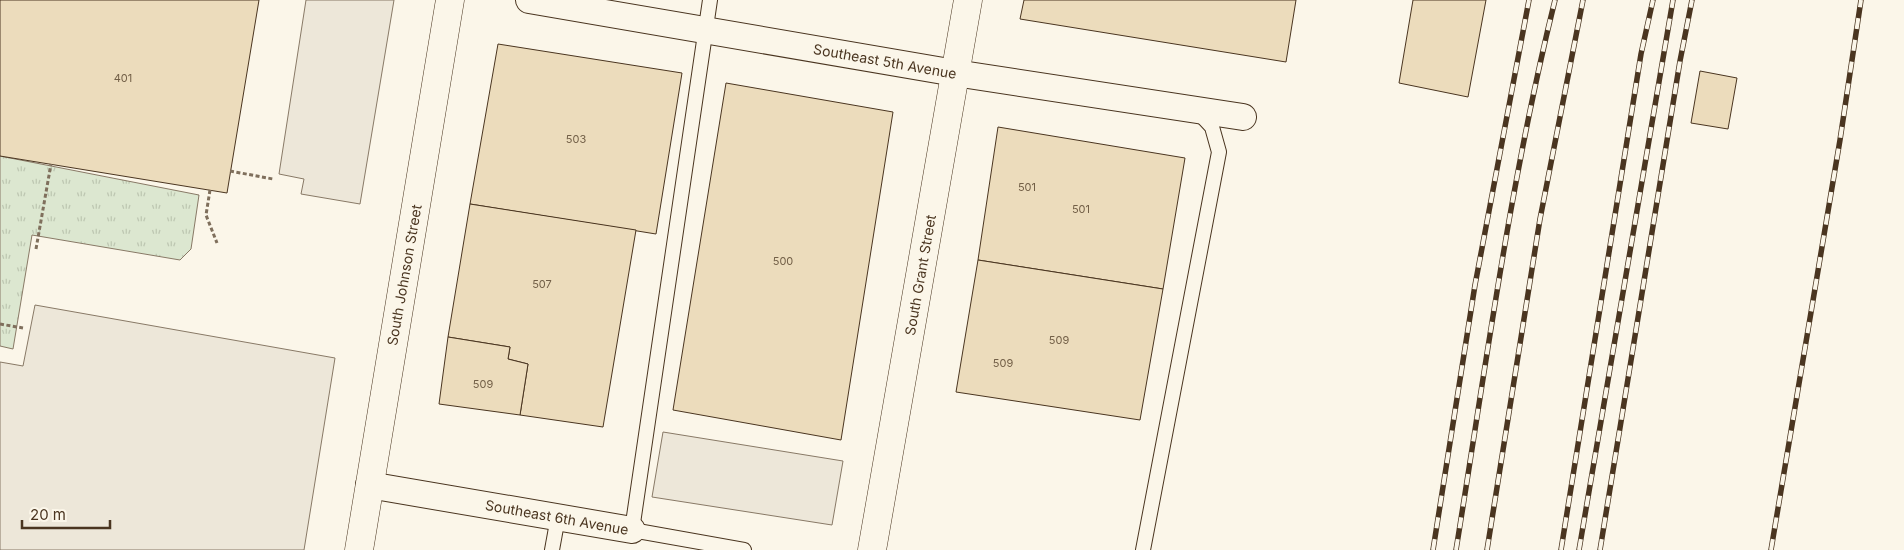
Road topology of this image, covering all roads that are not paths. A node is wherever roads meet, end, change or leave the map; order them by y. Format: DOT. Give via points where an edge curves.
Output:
graph roads {
  1 [pos="450,0"];
  2 [pos="529,0"];
  3 [pos="710,0"];
  4 [pos="968,0"];
  5 [pos="705,30"];
  6 [pos="955,73"];
  7 [pos="1196,110"];
  8 [pos="1243,117"];
  9 [pos="370,485"];
  10 [pos="558,517"];
  11 [pos="632,530"];
  12 [pos="359,550"];
  13 [pos="552,550"];
  14 [pos="744,550"];
  15 [pos="872,550"];
  16 [pos="1143,550"];
  1 -- 9 [label="main road, South Johnson Street"];
  2 -- 5 [label="street, Southeast 5th Avenue"];
  3 -- 5 [label="lane"];
  4 -- 6 [label="main road, South Grant Street"];
  5 -- 6 [label="street, Southeast 5th Avenue"];
  5 -- 11 [label="lane"];
  6 -- 7 [label="street, Southeast 5th Avenue"];
  6 -- 15 [label="main road, South Grant Street"];
  7 -- 8 [label="street, Southeast 5th Avenue"];
  7 -- 16 [label="lane" via="1212,127 1219,152"];
  9 -- 10 [label="street, Southeast 6th Avenue"];
  9 -- 12 [label="main road, South Johnson Street"];
  10 -- 11 [label="street, Southeast 6th Avenue"];
  10 -- 13 [label="lane"];
  11 -- 14 [label="lane, Southeast 6th Avenue"];
}
